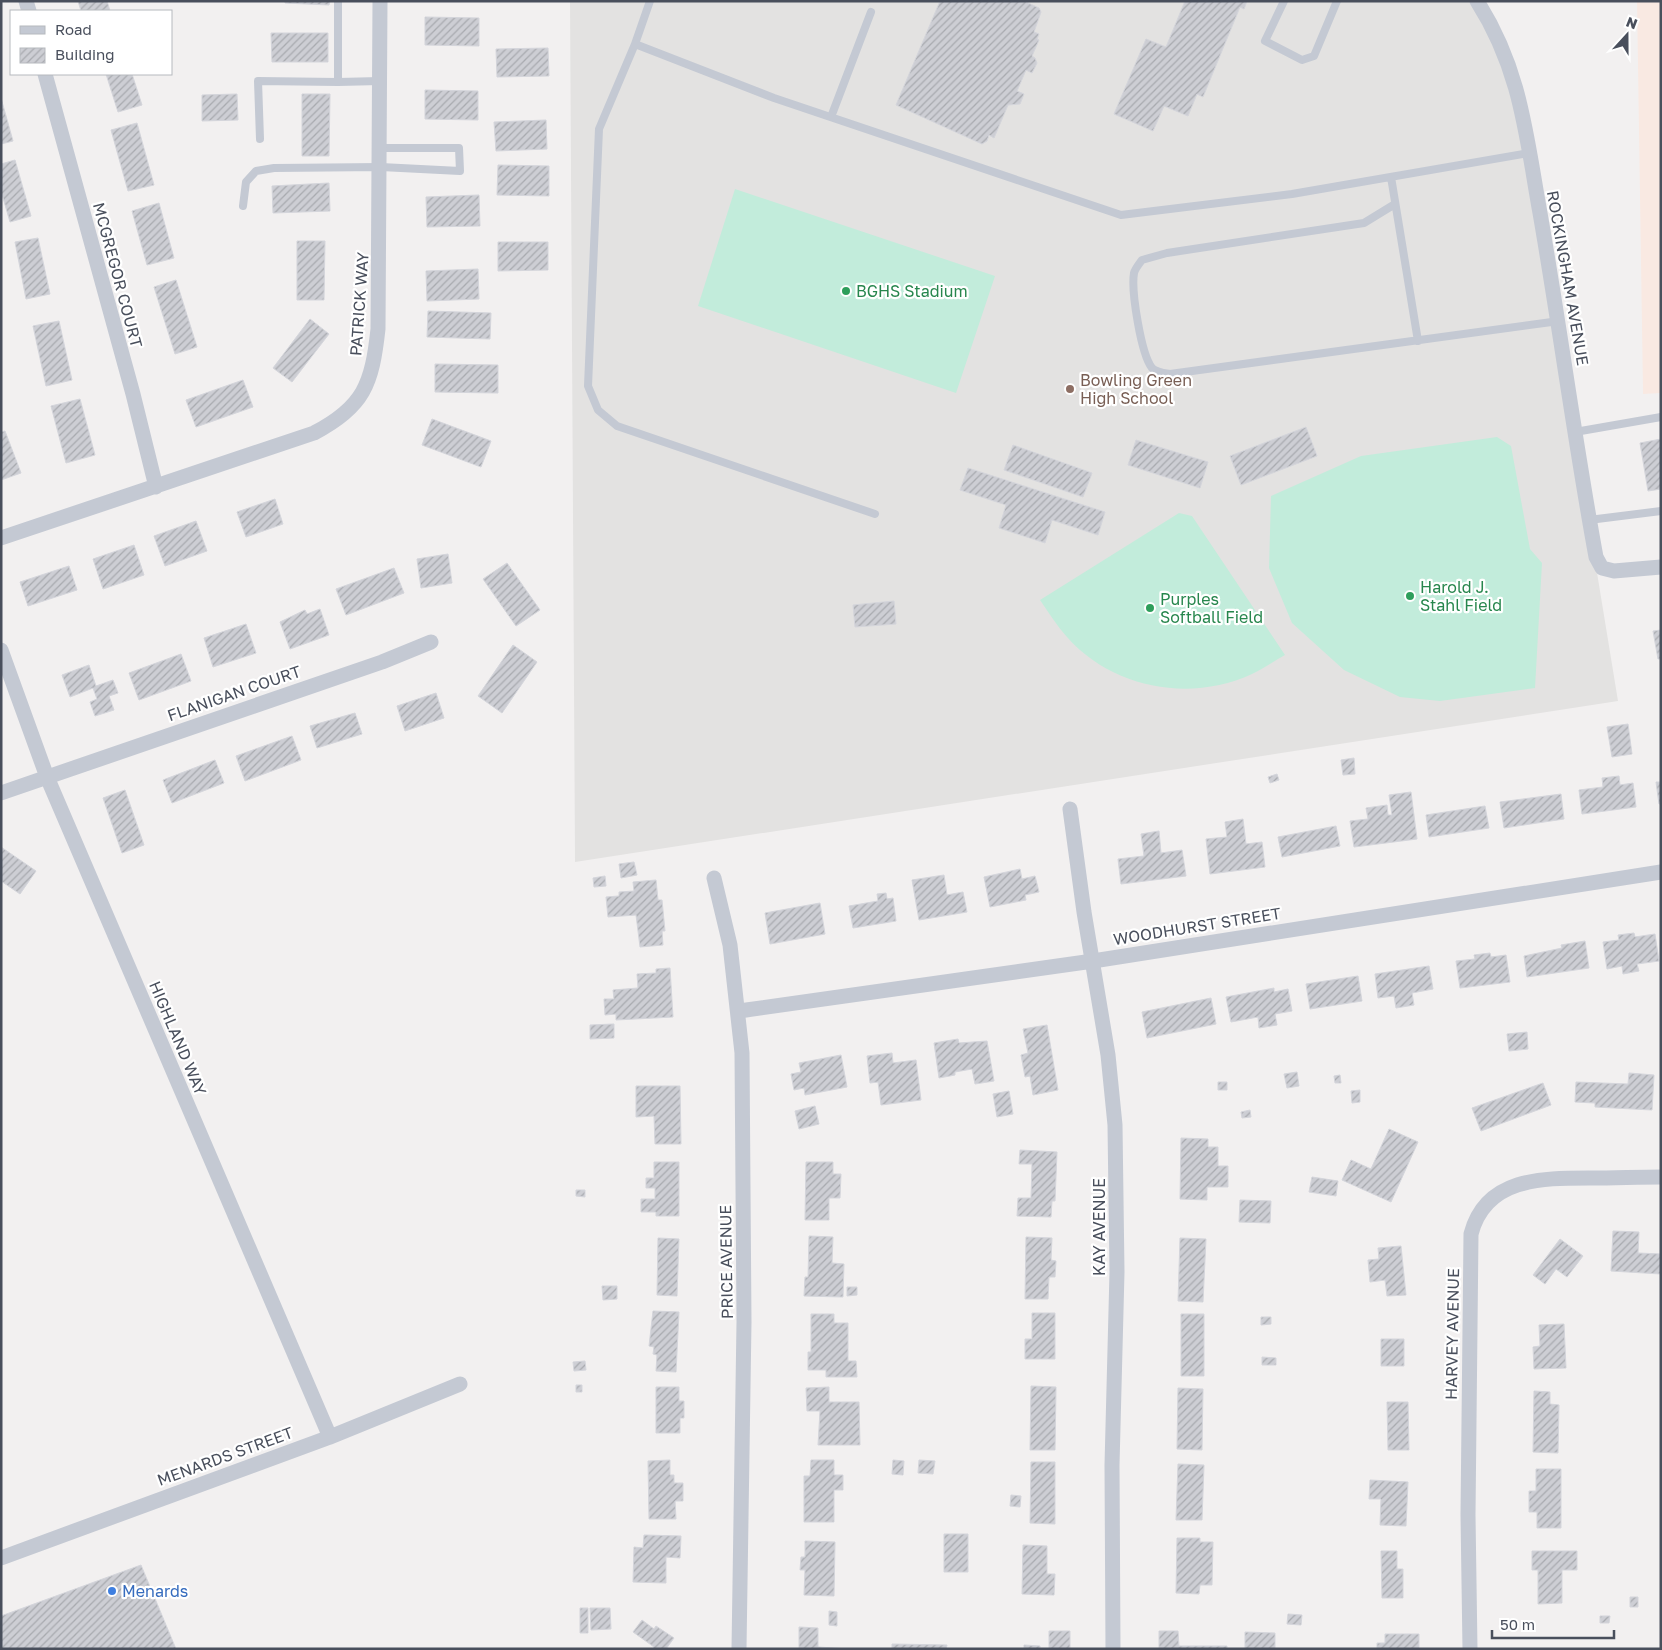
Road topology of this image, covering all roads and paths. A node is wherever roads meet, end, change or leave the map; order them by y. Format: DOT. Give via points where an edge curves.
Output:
graph roads {
  1 [pos="338,1"];
  2 [pos="380,1"];
  3 [pos="650,1"];
  4 [pos="1284,1"];
  5 [pos="1337,1"];
  6 [pos="1477,1"];
  7 [pos="871,12"];
  8 [pos="635,44"];
  9 [pos="45,75"];
  10 [pos="380,81"];
  11 [pos="338,82"];
  12 [pos="832,117"];
  13 [pos="260,139"];
  14 [pos="381,148"];
  15 [pos="1529,154"];
  16 [pos="381,168"];
  17 [pos="1391,177"];
  18 [pos="1395,204"];
  19 [pos="243,206"];
  20 [pos="1559,321"];
  21 [pos="1418,341"];
  22 [pos="1661,417"];
  23 [pos="1575,432"];
  24 [pos="156,486"];
  25 [pos="1661,511"];
  26 [pos="875,514"];
  27 [pos="1589,520"];
  28 [pos="1,538"];
  29 [pos="1661,567"];
  30 [pos="431,642"];
  31 [pos="1,650"];
  32 [pos="47,776"];
  33 [pos="1,793"];
  34 [pos="1070,809"];
  35 [pos="1661,872"];
  36 [pos="714,878"];
  37 [pos="1093,960"];
  38 [pos="739,1011"];
  39 [pos="1661,1177"];
  40 [pos="460,1384"];
  41 [pos="330,1437"];
  42 [pos="1,1558"];
  43 [pos="739,1649"];
  44 [pos="1113,1649"];
  45 [pos="1470,1649"];
  1 -- 11 [label="lane"];
  2 -- 10 [label="street, PATRICK WAY"];
  3 -- 8 [label="lane"];
  4 -- 5 [label="lane" via="1265,41 1302,60 1314,56"];
  6 -- 15 [label="street, ROCKINGHAM AVENUE" via="1503,48 1513,74"];
  7 -- 12 [label="lane"];
  8 -- 12 [label="lane"];
  8 -- 26 [label="lane" via="599,129 588,386 598,410 617,426"];
  9 -- 24 [label="street, MCGREGOR COURT"];
  10 -- 11 [label="lane"];
  10 -- 14 [label="street, PATRICK WAY"];
  11 -- 13 [label="lane" via="258,81"];
  12 -- 17 [label="lane" via="1122,214 1292,194"];
  14 -- 16 [label="street, PATRICK WAY"];
  14 -- 16 [label="lane" via="459,148 460,171"];
  15 -- 17 [label="lane"];
  15 -- 20 [label="street, ROCKINGHAM AVENUE"];
  16 -- 19 [label="lane" via="274,168 256,172 246,182"];
  16 -- 24 [label="street, PATRICK WAY" via="378,329 371,375 356,403 342,417 314,433"];
  17 -- 18 [label="lane"];
  18 -- 21 [label="lane"];
  18 -- 21 [label="lane" via="1364,223 1167,253 1142,260 1134,272 1142,345 1154,370 1170,374"];
  20 -- 21 [label="lane"];
  20 -- 23 [label="street, ROCKINGHAM AVENUE"];
  22 -- 23 [label="lane"];
  23 -- 27 [label="street, ROCKINGHAM AVENUE"];
  24 -- 28 [label="street, PATRICK WAY"];
  25 -- 27 [label="lane"];
  27 -- 29 [label="street, ROCKINGHAM AVENUE" via="1596,557 1602,568 1614,571"];
  30 -- 32 [label="street, FLANIGAN COURT" via="382,662"];
  31 -- 32 [label="street, HIGHLAND WAY"];
  32 -- 33 [label="street, FLANIGAN COURT"];
  32 -- 41 [label="street, HIGHLAND WAY"];
  34 -- 37 [label="street, KAY AVENUE"];
  35 -- 37 [label="street, WOODHURST STREET"];
  36 -- 38 [label="street, PRICE AVENUE" via="730,946"];
  37 -- 38 [label="street, WOODHURST STREET"];
  37 -- 44 [label="street, KAY AVENUE" via="1108,1055 1116,1149"];
  38 -- 43 [label="street, PRICE AVENUE" via="744,1322"];
  39 -- 45 [label="street, HARVEY AVENUE" via="1544,1179 1522,1183 1496,1196 1482,1209 1473,1225 1468,1515"];
  40 -- 41 [label="street, MENARDS STREET"];
  41 -- 42 [label="street, MENARDS STREET"];
}
